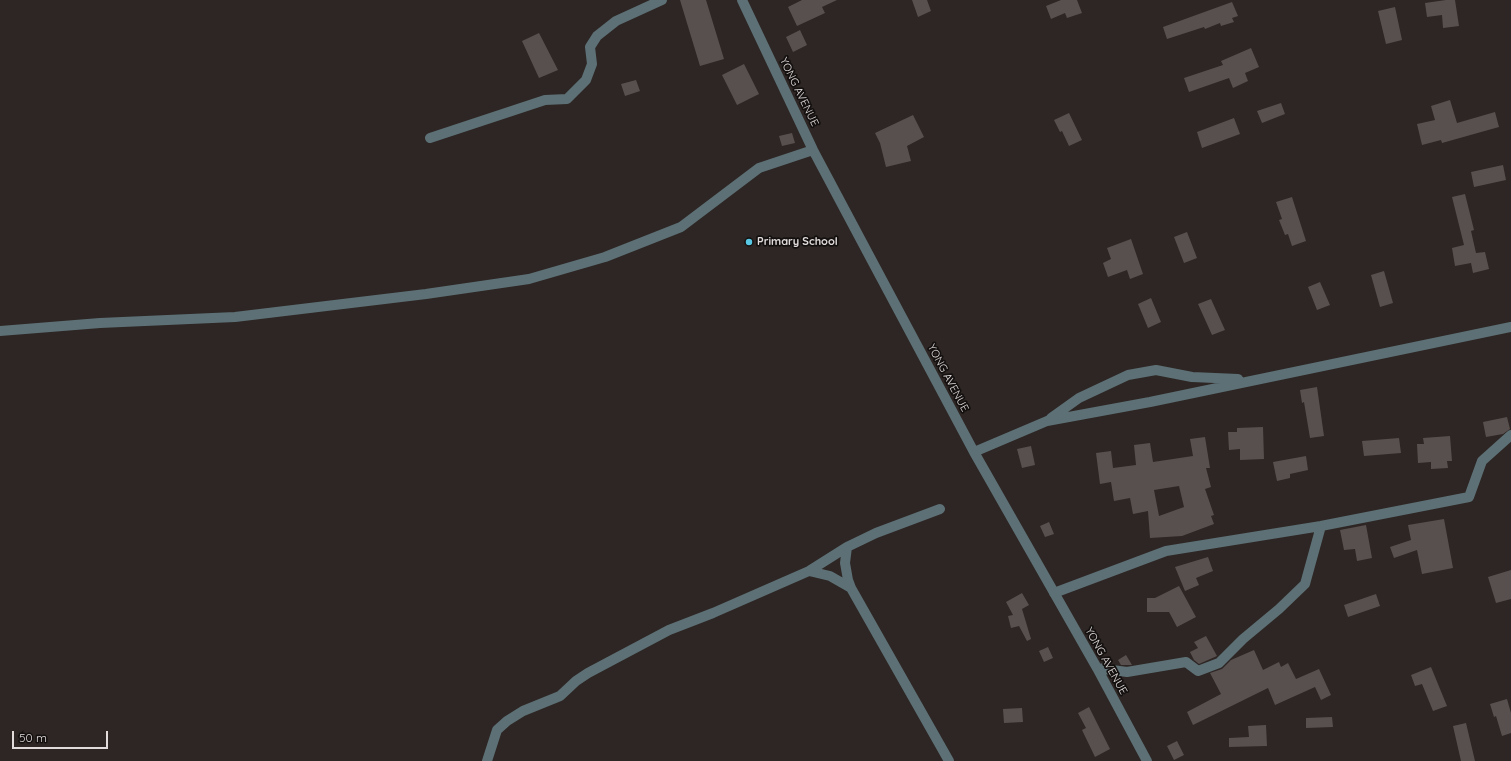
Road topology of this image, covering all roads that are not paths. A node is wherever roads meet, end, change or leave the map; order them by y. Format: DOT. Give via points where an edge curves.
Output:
graph roads {
  1 [pos="662,0"];
  2 [pos="742,0"];
  3 [pos="430,138"];
  4 [pos="813,150"];
  5 [pos="1511,327"];
  6 [pos="0,331"];
  7 [pos="1254,379"];
  8 [pos="1047,421"];
  9 [pos="1511,435"];
  10 [pos="974,452"];
  11 [pos="940,509"];
  12 [pos="1321,526"];
  13 [pos="847,547"];
  14 [pos="809,571"];
  15 [pos="852,588"];
  16 [pos="1054,593"];
  17 [pos="1097,668"];
  18 [pos="487,761"];
  19 [pos="950,761"];
  20 [pos="1147,761"];
  1 -- 3 [label="street" via="616,21 597,36 590,47 592,64 586,80 567,98 545,100"];
  2 -- 4 [label="street, YONG AVENUE"];
  4 -- 6 [label="street" via="759,168 681,227 605,257 529,279 235,317 100,323"];
  4 -- 10 [label="street, YONG AVENUE"];
  5 -- 7 [label="street"];
  7 -- 8 [label="street"];
  7 -- 8 [label="street" via="1192,377 1156,370 1128,375 1079,398"];
  8 -- 10 [label="street"];
  9 -- 12 [label="street" via="1482,461 1469,497"];
  10 -- 16 [label="street, YONG AVENUE"];
  11 -- 13 [label="street"];
  12 -- 16 [label="street" via="1166,551"];
  12 -- 17 [label="street" via="1305,584 1219,663 1198,671 1186,662 1127,672"];
  13 -- 14 [label="street"];
  13 -- 15 [label="street" via="845,563"];
  14 -- 15 [label="street" via="830,576"];
  14 -- 18 [label="street" via="669,630 588,673 560,696 523,711 497,730"];
  15 -- 19 [label="street"];
  16 -- 17 [label="street, YONG AVENUE"];
  17 -- 20 [label="street, YONG AVENUE"];
}
